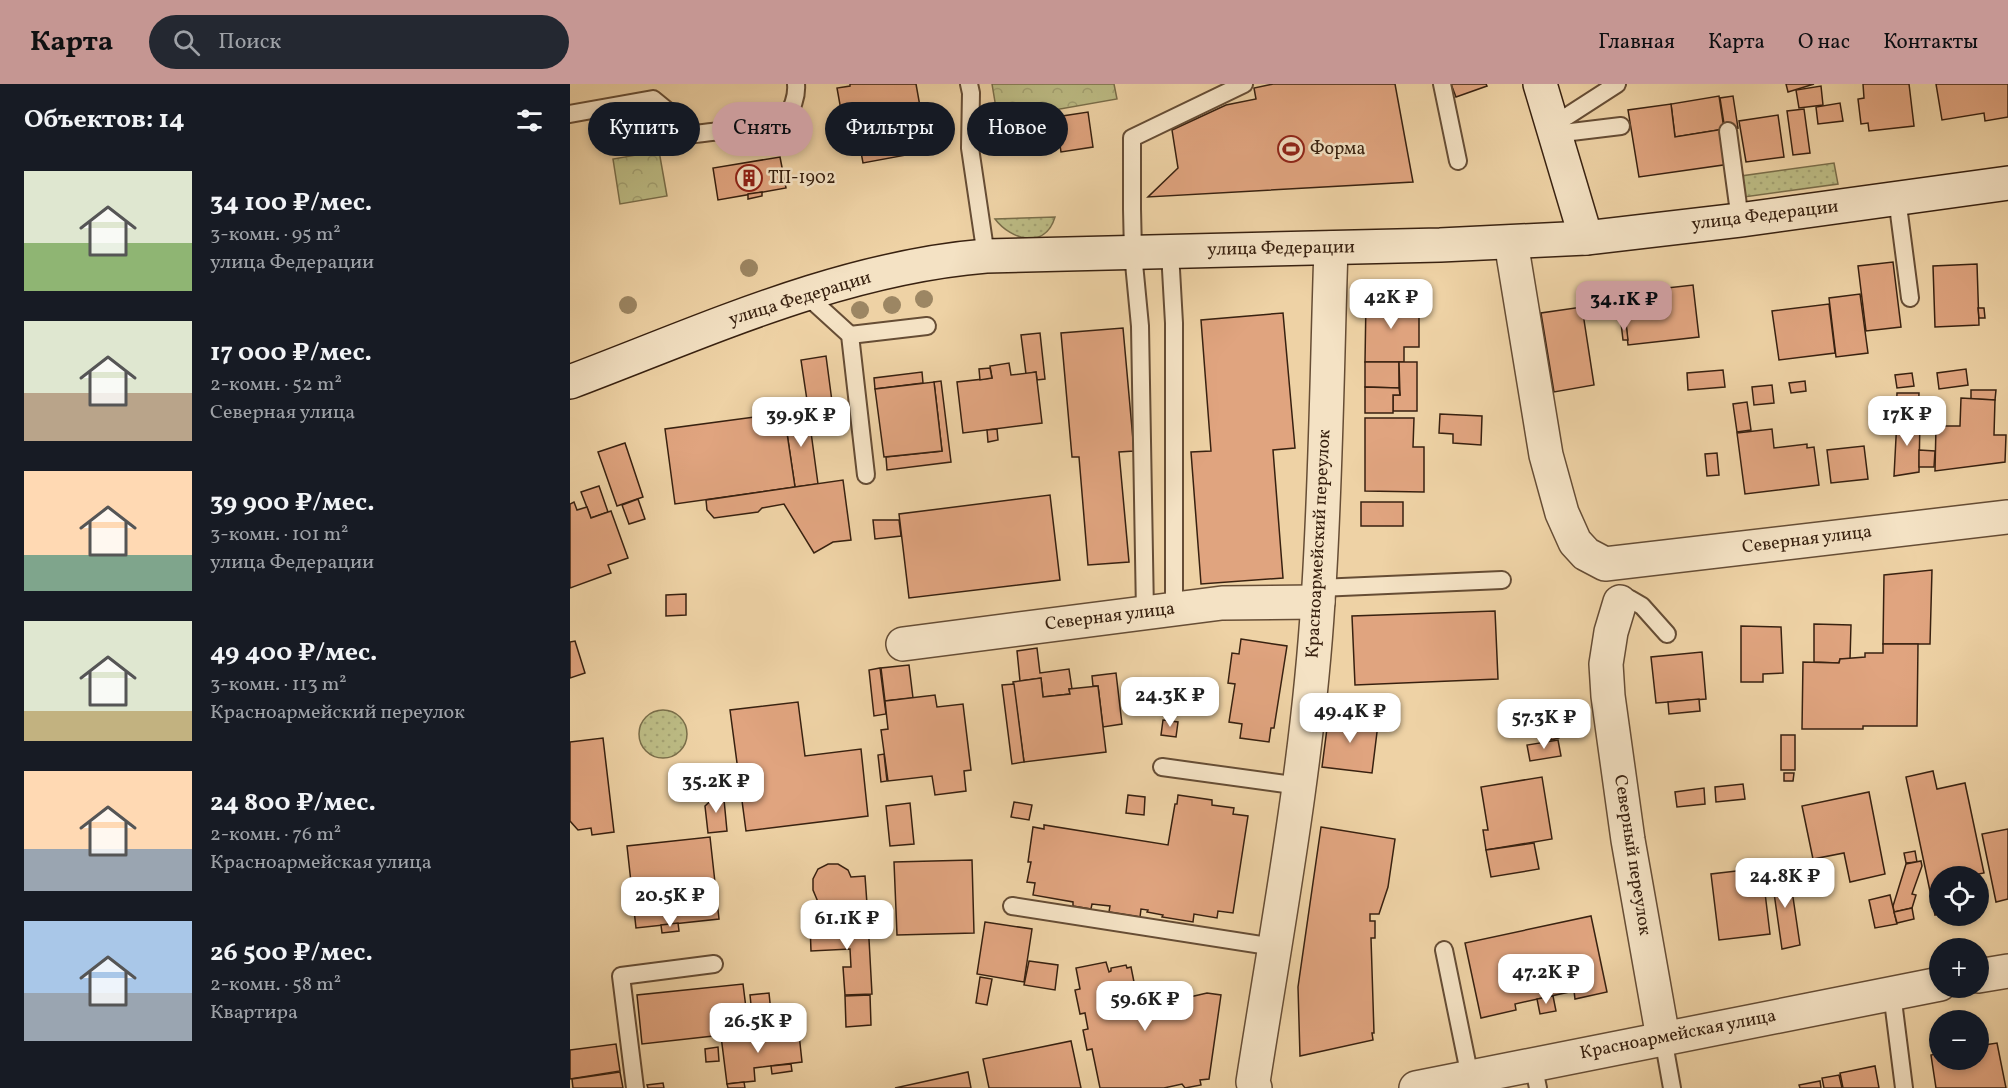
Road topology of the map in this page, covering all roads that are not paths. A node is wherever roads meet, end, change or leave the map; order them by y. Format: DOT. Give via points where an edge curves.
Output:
graph roads {
  1 [pos="796,84"];
  2 [pos="969,84"];
  3 [pos="1244,84"];
  4 [pos="1442,84"];
  5 [pos="1540,84"];
  6 [pos="1617,84"];
  7 [pos="570,114"];
  8 [pos="1621,126"];
  9 [pos="1554,130"];
  10 [pos="1728,131"];
  11 [pos="1458,161"];
  12 [pos="2008,183"];
  13 [pos="1897,198"];
  14 [pos="1740,220"];
  15 [pos="1586,238"];
  16 [pos="1511,242"];
  17 [pos="1331,248"];
  18 [pos="1133,252"];
  19 [pos="1170,252"];
  20 [pos="986,256"];
  21 [pos="805,294"];
  22 [pos="1910,298"];
  23 [pos="927,326"];
  24 [pos="850,335"];
  25 [pos="570,381"];
  26 [pos="866,476"];
  27 [pos="2008,517"];
  28 [pos="1502,580"];
  29 [pos="1319,595"];
  30 [pos="1620,602"];
  31 [pos="1160,611"];
  32 [pos="1667,633"];
  33 [pos="903,644"];
  34 [pos="1162,767"];
  35 [pos="1300,786"];
  36 [pos="1012,906"];
  37 [pos="1274,947"];
  38 [pos="1444,950"];
  39 [pos="714,964"];
  40 [pos="2008,971"];
  41 [pos="1989,974"];
  42 [pos="1929,986"];
  43 [pos="1892,993"];
  44 [pos="1663,1038"];
  45 [pos="1535,1076"];
  46 [pos="1470,1077"];
  47 [pos="635,1088"];
  48 [pos="1255,1088"];
  49 [pos="1416,1088"];
  50 [pos="1672,1088"];
  51 [pos="1904,1088"];
  1 -- 7 [label="lane" via="792,107 783,118 696,134 653,99"];
  2 -- 20 [label="lane" via="970,148"];
  3 -- 18 [label="lane" via="1132,138"];
  4 -- 11 [label="lane"];
  5 -- 9 [label="street"];
  6 -- 9 [label="lane"];
  8 -- 9 [label="lane"];
  9 -- 15 [label="street"];
  10 -- 14 [label="lane"];
  12 -- 13 [label="street, улица Федерации"];
  13 -- 14 [label="street, улица Федерации"];
  13 -- 22 [label="lane"];
  14 -- 15 [label="street, улица Федерации"];
  15 -- 16 [label="street, улица Федерации"];
  16 -- 17 [label="street, улица Федерации"];
  16 -- 27 [label="street, Северная улица" via="1546,455 1562,513 1575,542 1586,554 1605,564"];
  17 -- 19 [label="street, улица Федерации"];
  17 -- 29 [label="street, Красноармейский переулок"];
  18 -- 19 [label="street, улица Федерации"];
  18 -- 20 [label="street, улица Федерации"];
  18 -- 31 [label="lane"];
  19 -- 31 [label="lane" via="1174,323"];
  20 -- 21 [label="street, улица Федерации" via="916,265"];
  21 -- 24 [label="lane"];
  21 -- 25 [label="street, улица Федерации"];
  23 -- 24 [label="lane"];
  24 -- 26 [label="lane"];
  28 -- 29 [label="lane"];
  29 -- 31 [label="street, Северная улица"];
  29 -- 35 [label="street, Красноармейский переулок"];
  30 -- 32 [label="lane" via="1630,599 1642,606"];
  30 -- 44 [label="street, Северный переулок" via="1606,663 1608,696 1628,840"];
  31 -- 33 [label="street, Северная улица"];
  34 -- 35 [label="lane"];
  35 -- 37 [label="street, Красноармейский переулок"];
  36 -- 37 [label="lane"];
  37 -- 48 [label="street, Красноармейский переулок"];
  38 -- 46 [label="lane"];
  39 -- 47 [label="lane" via="621,976"];
  40 -- 41 [label="street"];
  42 -- 43 [label="street, Красноармейская улица"];
  43 -- 44 [label="street, Красноармейская улица"];
  43 -- 51 [label="lane"];
  44 -- 45 [label="street, Красноармейская улица"];
  44 -- 50 [label="lane"];
  45 -- 46 [label="street, Красноармейская улица"];
  46 -- 49 [label="street, Красноармейская улица"];
}
